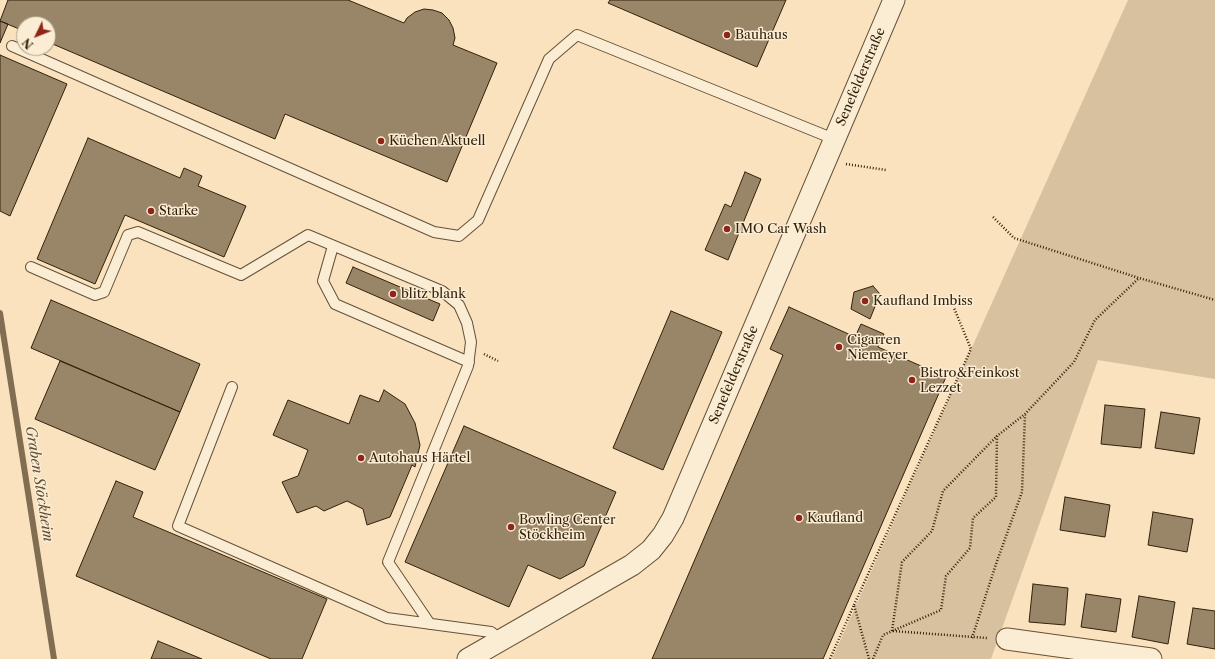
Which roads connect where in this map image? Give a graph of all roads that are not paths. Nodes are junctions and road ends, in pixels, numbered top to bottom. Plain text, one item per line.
1 (894, 0) edge
2 (12, 46) dead end
3 (834, 139) junction
4 (333, 246) junction
5 (31, 267) dead end
6 (469, 362) junction
7 (232, 387) dead end
8 (430, 624) junction
9 (1007, 639) dead end
10 (501, 640) junction
11 (468, 659) edge
12 (1150, 659) edge

1 - 3 street, Senefelderstraße
2 - 3 lane
3 - 10 street, Senefelderstraße
4 - 5 lane
4 - 6 lane
4 - 6 lane
6 - 8 lane
7 - 8 lane
8 - 10 lane
9 - 12 street
10 - 11 street, Senefelderstraße

